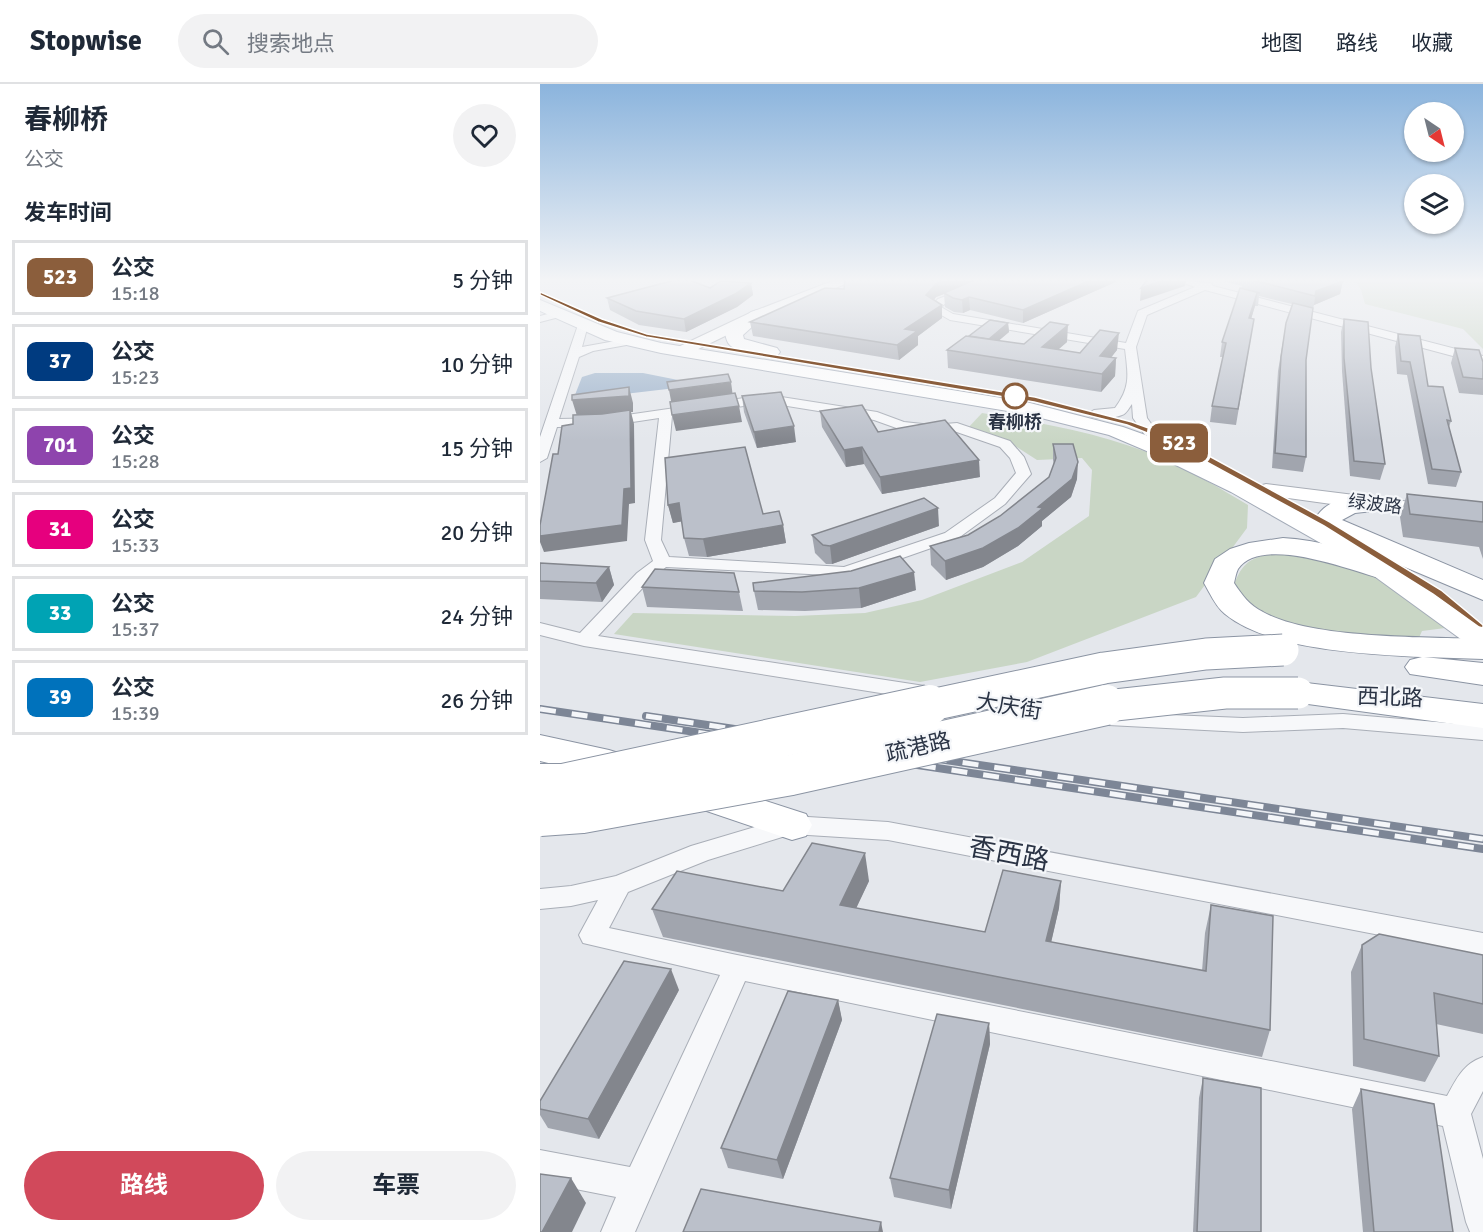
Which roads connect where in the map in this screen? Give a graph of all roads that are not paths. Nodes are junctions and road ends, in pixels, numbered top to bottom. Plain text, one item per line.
1 (580, 334) edge
2 (609, 334) edge
3 (636, 334) edge
4 (718, 334) edge
5 (735, 334) edge
6 (1058, 334) edge
7 (1135, 334) edge
8 (1382, 334) edge
9 (632, 341) junction
10 (1130, 347) junction
11 (688, 348) junction
12 (573, 355) junction
13 (1483, 360) edge
14 (818, 364) junction
15 (1134, 382) junction
16 (666, 413) junction
17 (1094, 414) junction
18 (551, 423) junction
19 (1150, 432) junction
20 (540, 458) edge
21 (1266, 490) junction
22 (1373, 504) junction
23 (1483, 518) edge
24 (1327, 524) junction
25 (662, 562) junction
26 (1383, 570) junction
27 (1483, 591) edge
28 (1449, 608) junction
29 (1483, 625) edge
30 (540, 629) edge
31 (584, 640) junction
32 (1483, 642) edge
33 (1483, 650) edge
34 (1483, 672) edge
35 (1298, 693) junction
36 (1483, 701) edge
37 (1483, 716) edge
38 (1483, 733) edge
39 (540, 748) edge
40 (540, 784) edge
41 (540, 816) edge
42 (792, 825) junction
43 (619, 885) junction
44 (540, 899) edge
45 (1483, 944) edge
46 (737, 967) junction
47 (1483, 1071) edge
48 (1455, 1113) junction
49 (540, 1166) edge
50 (639, 1185) junction
51 (1483, 1222) edge
52 (618, 1232) edge

1 - 12 street
2 - 9 main road
3 - 11 main road
4 - 11 street
5 - 14 main road
6 - 10 street
7 - 10 street
8 - 13 street
9 - 11 main road
9 - 12 street
10 - 15 street
11 - 14 main road
11 - 26 main road
12 - 18 street
14 - 17 main road
15 - 17 street
15 - 19 street
16 - 18 street
16 - 25 street
16 - 25 street
17 - 19 main road
18 - 20 street
19 - 21 main road
21 - 22 street, 绿波路
21 - 24 main road
22 - 23 street, 绿波路
22 - 24 highway
24 - 27 highway
24 - 28 main road
25 - 31 street
26 - 28 main road
26 - 33 highway
28 - 29 main road
28 - 32 main road
30 - 31 street, 大庆街
31 - 38 street, 大庆街
34 - 40 highway, bridge
35 - 36 highway, 西北路
35 - 37 highway
35 - 41 highway, 疏港路, bridge
39 - 42 highway
42 - 43 street, 香西路
42 - 45 street, 香西路
43 - 44 street, 香西路
43 - 46 street
46 - 48 street
46 - 50 street
47 - 48 street
48 - 51 street
49 - 50 street
50 - 52 street

